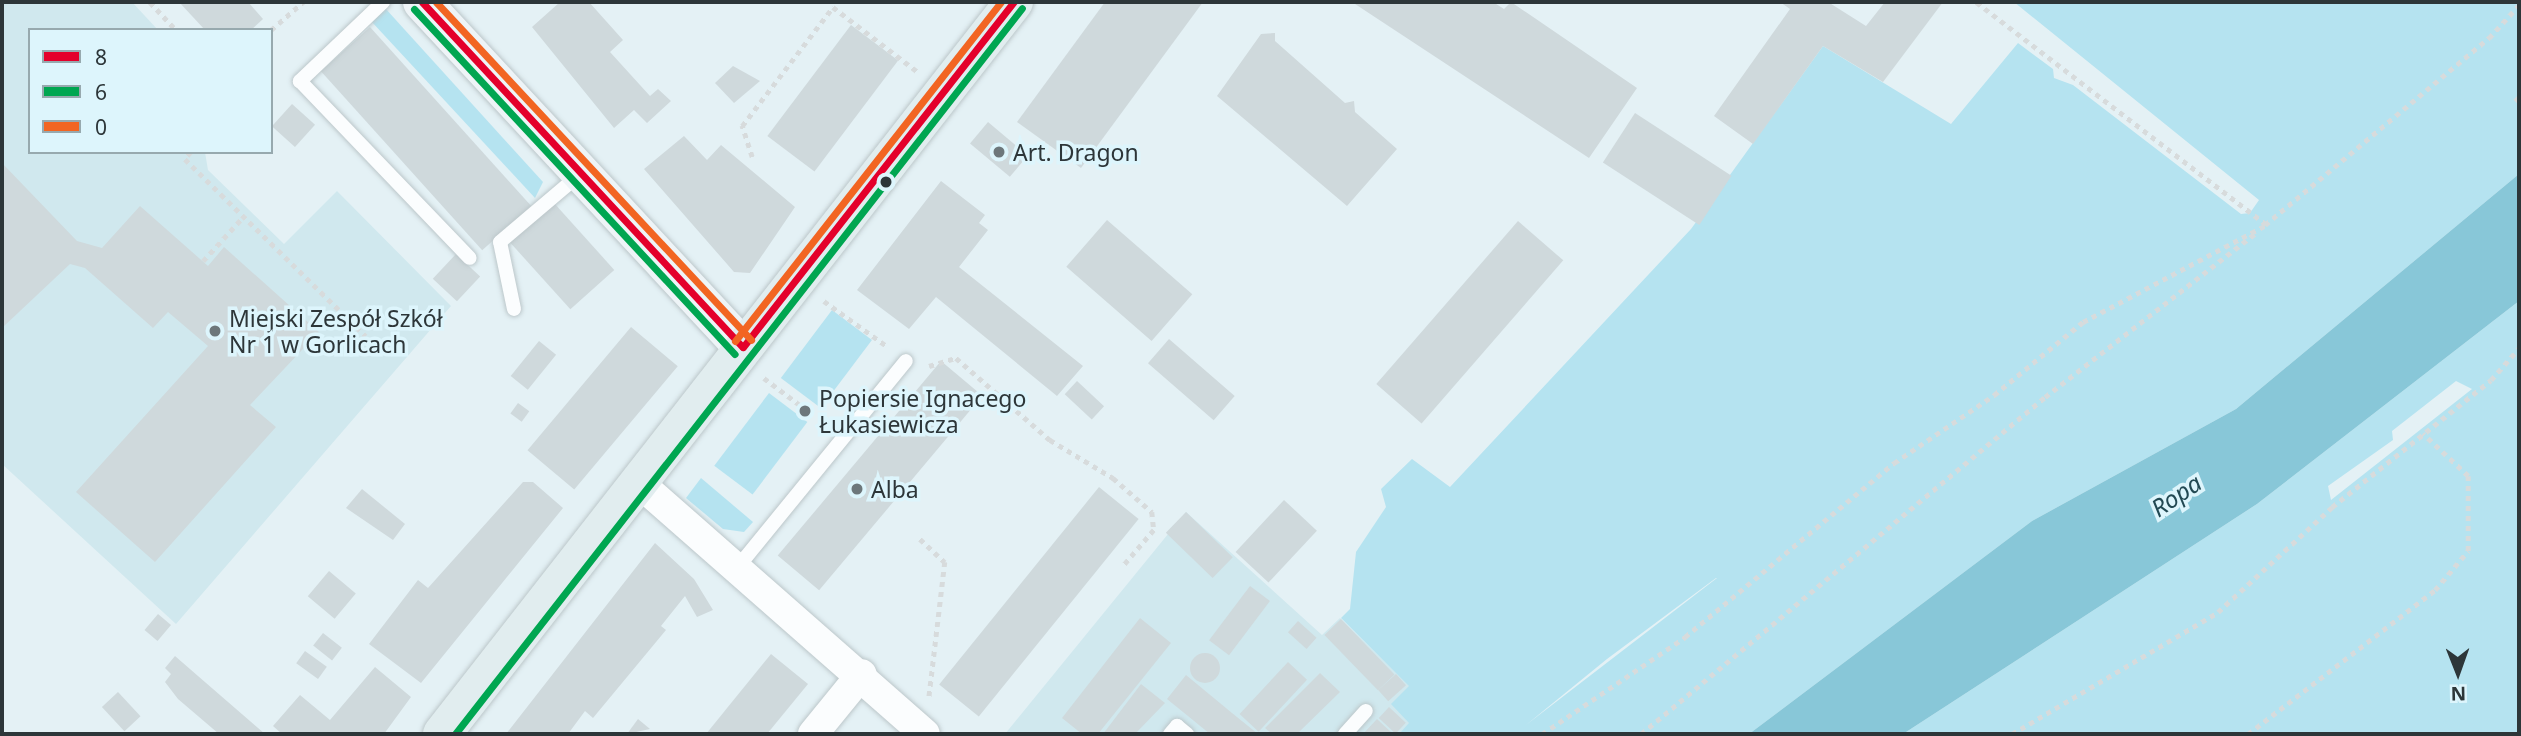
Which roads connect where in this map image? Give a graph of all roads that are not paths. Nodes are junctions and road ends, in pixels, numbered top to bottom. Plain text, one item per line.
1 (383, 2) edge
2 (422, 2) edge
3 (1014, 2) edge
4 (579, 175) junction
5 (470, 258) dead end
6 (514, 309) dead end
7 (906, 361) road end
8 (753, 362) junction
9 (637, 481) junction
10 (737, 568) junction
11 (862, 674) junction
12 (1366, 711) dead end
13 (442, 734) edge
14 (813, 734) edge
15 (925, 734) edge
16 (1170, 734) edge
17 (1187, 734) edge
18 (1345, 734) edge

1 - 5 lane
2 - 4 main road
3 - 8 main road
4 - 6 lane
4 - 8 main road
7 - 10 lane
8 - 9 main road
9 - 10 street
9 - 13 main road
10 - 11 street
11 - 14 street
11 - 15 street
12 - 18 lane
16 - 17 lane

